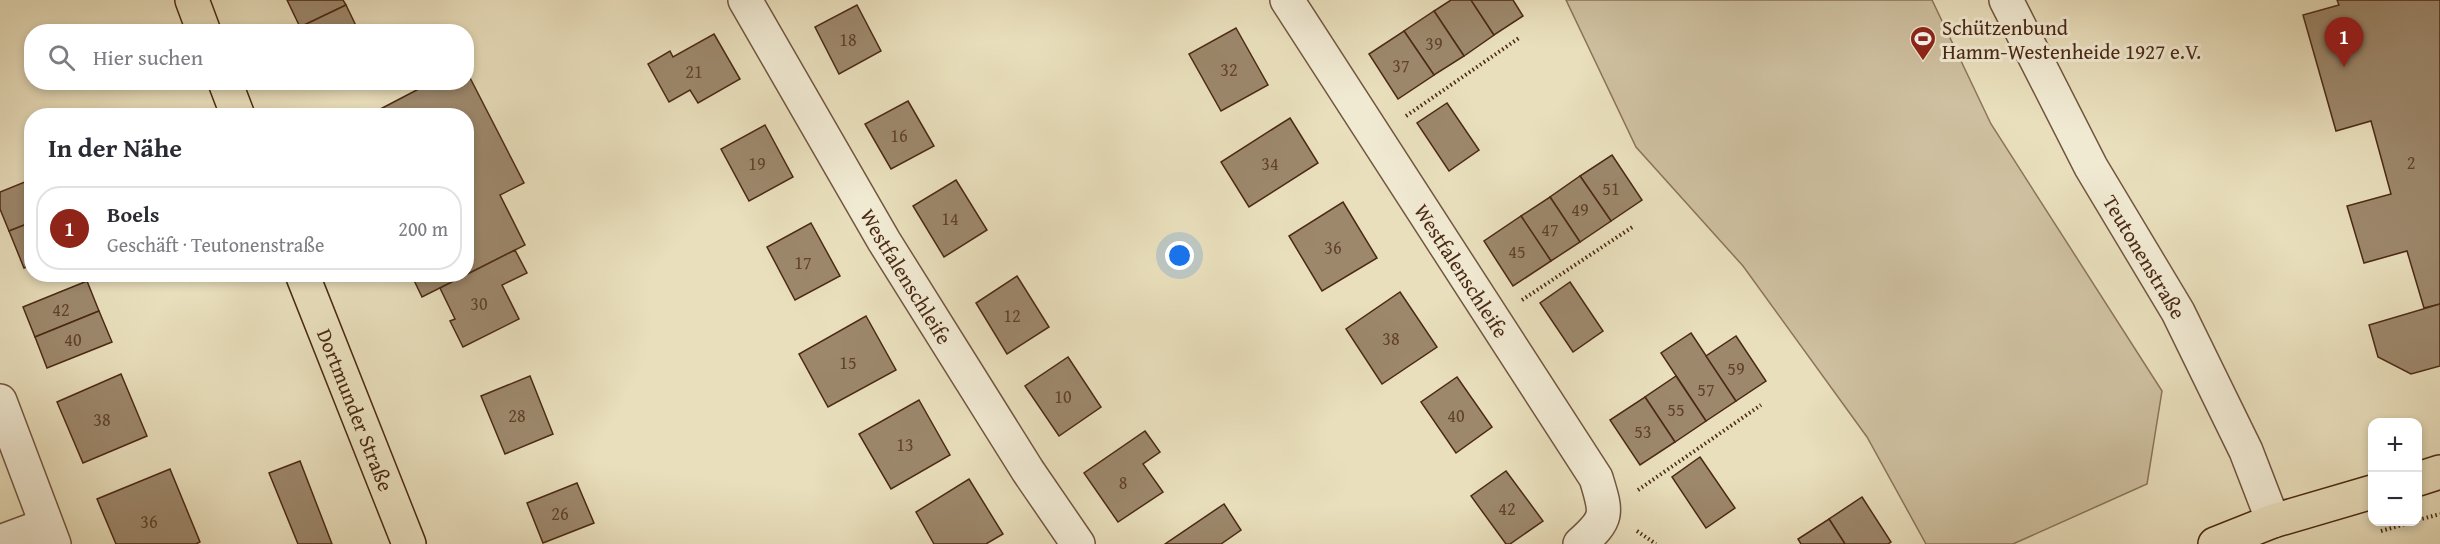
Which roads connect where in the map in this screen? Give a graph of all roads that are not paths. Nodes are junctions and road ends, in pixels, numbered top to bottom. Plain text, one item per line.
1 (192, 0) edge
2 (745, 0) edge
3 (1287, 0) edge
4 (2006, 0) edge
5 (201, 24) edge
6 (228, 90) edge
7 (235, 108) edge
8 (305, 282) edge
9 (0, 401) edge
10 (2440, 472) edge
11 (2422, 478) edge
12 (2368, 493) edge
13 (2273, 521) junction
14 (50, 534) edge
15 (0, 542) edge
16 (409, 544) edge
17 (1078, 544) edge
18 (1580, 544) edge
19 (2215, 544) edge

1 - 5 main road
2 - 17 street, Westfalenschleife
3 - 18 street, Westfalenschleife
4 - 13 street, Teutonenstraße
6 - 7 main road
8 - 16 main road, Dortmunder Straße
9 - 14 street
10 - 11 main road
12 - 13 main road
13 - 19 main road
14 - 15 street

